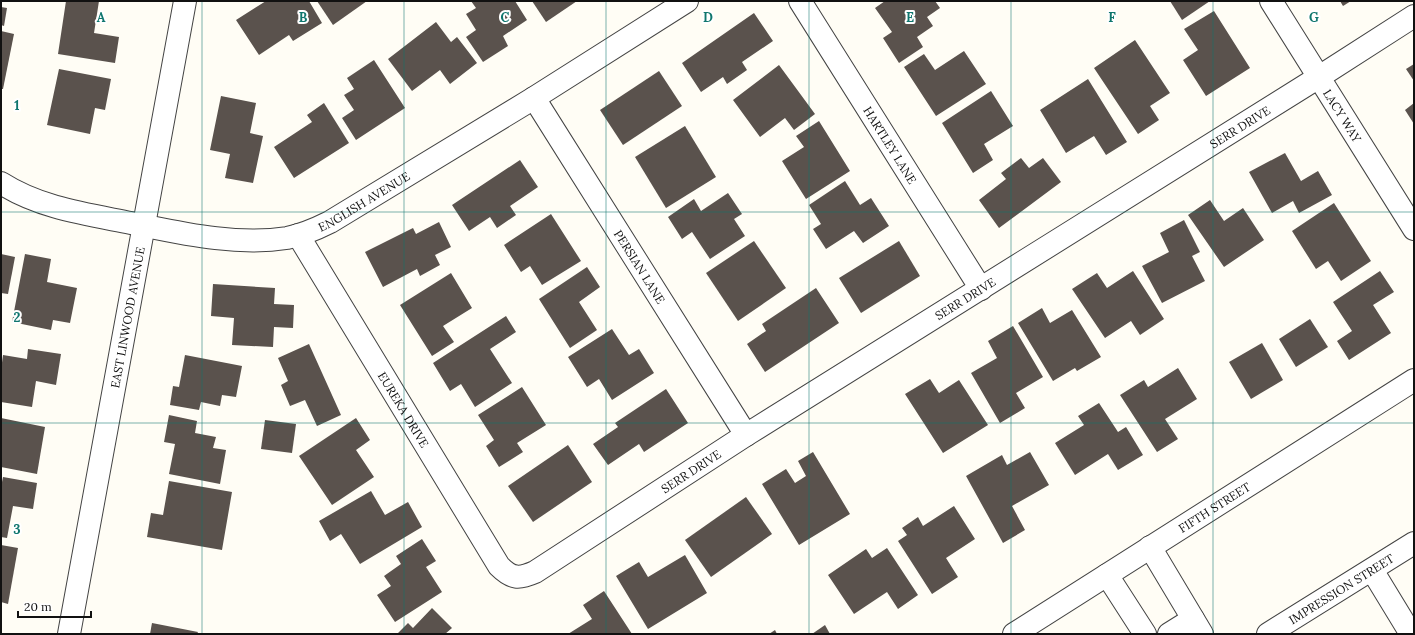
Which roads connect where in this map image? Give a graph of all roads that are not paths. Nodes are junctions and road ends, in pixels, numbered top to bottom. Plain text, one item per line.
1 (185, 1) edge
2 (687, 1) edge
3 (800, 1) edge
4 (1271, 1) edge
5 (1414, 16) edge
6 (1319, 77) junction
7 (534, 98) junction
8 (1, 183) edge
9 (144, 226) junction
10 (1414, 230) edge
11 (298, 236) junction
12 (981, 289) junction
13 (1414, 380) edge
14 (746, 435) junction
15 (1414, 543) edge
16 (1150, 547) junction
17 (1372, 570) junction
18 (1107, 575) junction
19 (516, 577) joint
20 (1198, 626) edge
21 (69, 634) edge
22 (1014, 634) edge
23 (1145, 634) edge
24 (1169, 634) edge
25 (1268, 634) edge
26 (1411, 634) edge

1 - 9 street, EAST LINWOOD AVENUE
2 - 7 street, ENGLISH AVENUE
3 - 12 street, HARTLEY LANE
4 - 6 street, LACY WAY
5 - 6 street, SERR DRIVE
6 - 10 street, LACY WAY
6 - 12 street, SERR DRIVE
7 - 11 street, ENGLISH AVENUE
7 - 14 street, PERSIAN LANE
8 - 9 street, ENGLISH AVENUE
9 - 11 street, ENGLISH AVENUE
9 - 21 street, EAST LINWOOD AVENUE
11 - 19 street, EUREKA DRIVE
12 - 14 street, SERR DRIVE
13 - 16 street, FIFTH STREET
14 - 19 street, SERR DRIVE
15 - 17 street, IMPRESSION STREET
16 - 18 street, FIFTH STREET
16 - 20 street
17 - 25 street, IMPRESSION STREET
17 - 26 street
18 - 22 street, FIFTH STREET
18 - 23 street
20 - 24 street

